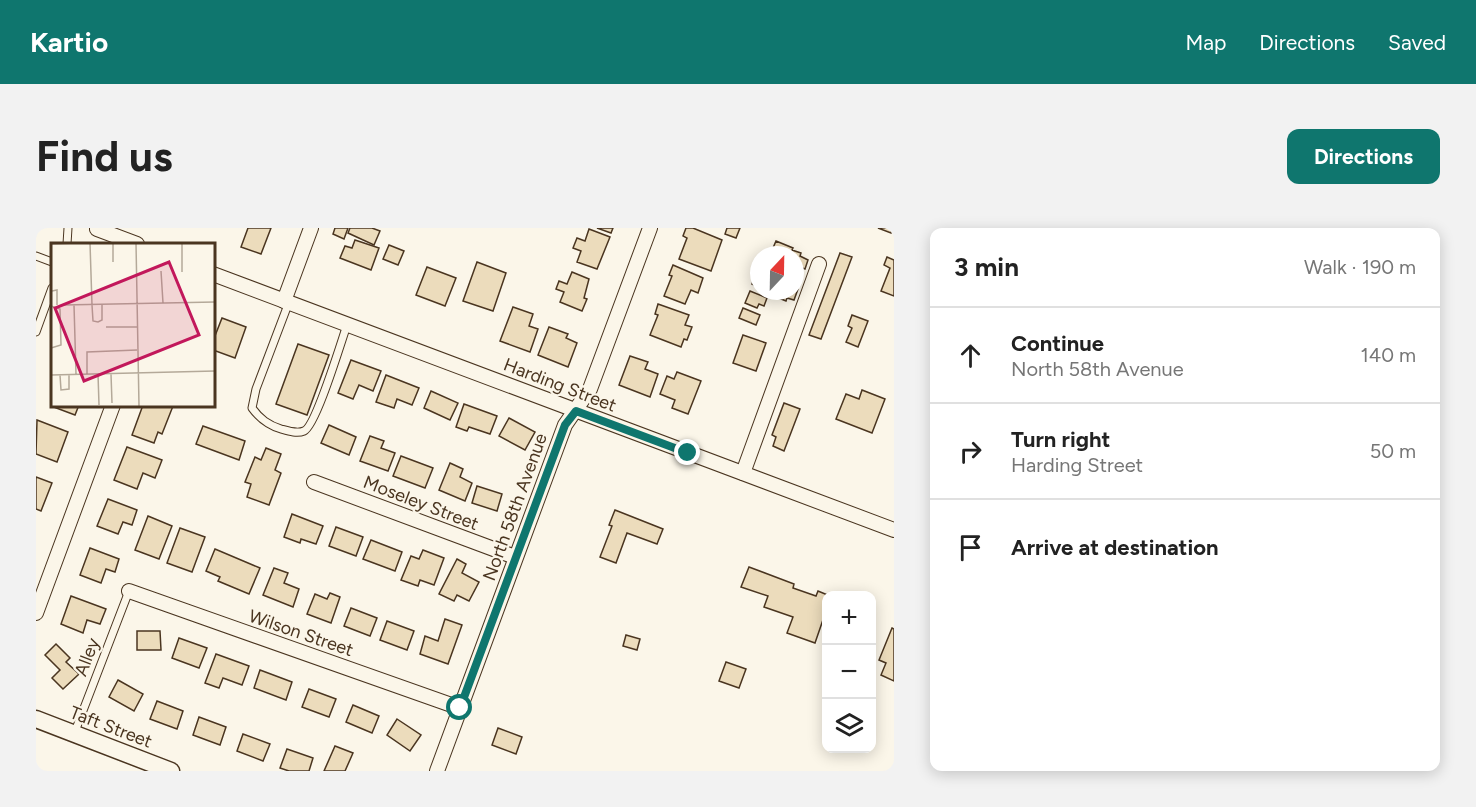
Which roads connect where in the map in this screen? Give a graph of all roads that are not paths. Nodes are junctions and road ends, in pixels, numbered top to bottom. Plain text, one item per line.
1 (69, 228) edge
2 (311, 228) edge
3 (650, 228) edge
4 (97, 229) edge
5 (67, 243) edge
6 (134, 243) edge
7 (36, 256) edge
8 (51, 262) edge
9 (819, 264) dead end
10 (214, 274) edge
11 (51, 291) edge
12 (286, 302) junction
13 (347, 325) junction
14 (36, 332) edge
15 (113, 406) edge
16 (576, 411) junction
17 (743, 473) junction
18 (314, 482) dead end
19 (894, 530) edge
20 (515, 557) junction
21 (129, 591) joint
22 (36, 613) edge
23 (460, 708) junction
24 (36, 719) edge
25 (74, 734) junction
26 (145, 766) edge
27 (171, 771) edge
28 (438, 771) edge

1 - 5 lane
2 - 12 street
3 - 16 street, North 58th Avenue
4 - 6 street
7 - 8 lane
9 - 17 street
10 - 12 street, Harding Street
11 - 14 lane
12 - 13 street, Harding Street
12 - 13 lane
13 - 16 street, Harding Street
15 - 22 street
16 - 17 street, Harding Street
16 - 20 street, North 58th Avenue
17 - 19 street, Harding Street
18 - 20 street, Moseley Street
20 - 23 street, North 58th Avenue
21 - 23 street, Wilson Street
21 - 25 lane, Alley
23 - 28 street, North 58th Avenue
24 - 25 street, Taft Street
25 - 26 street, Taft Street
26 - 27 street, Taft Street

